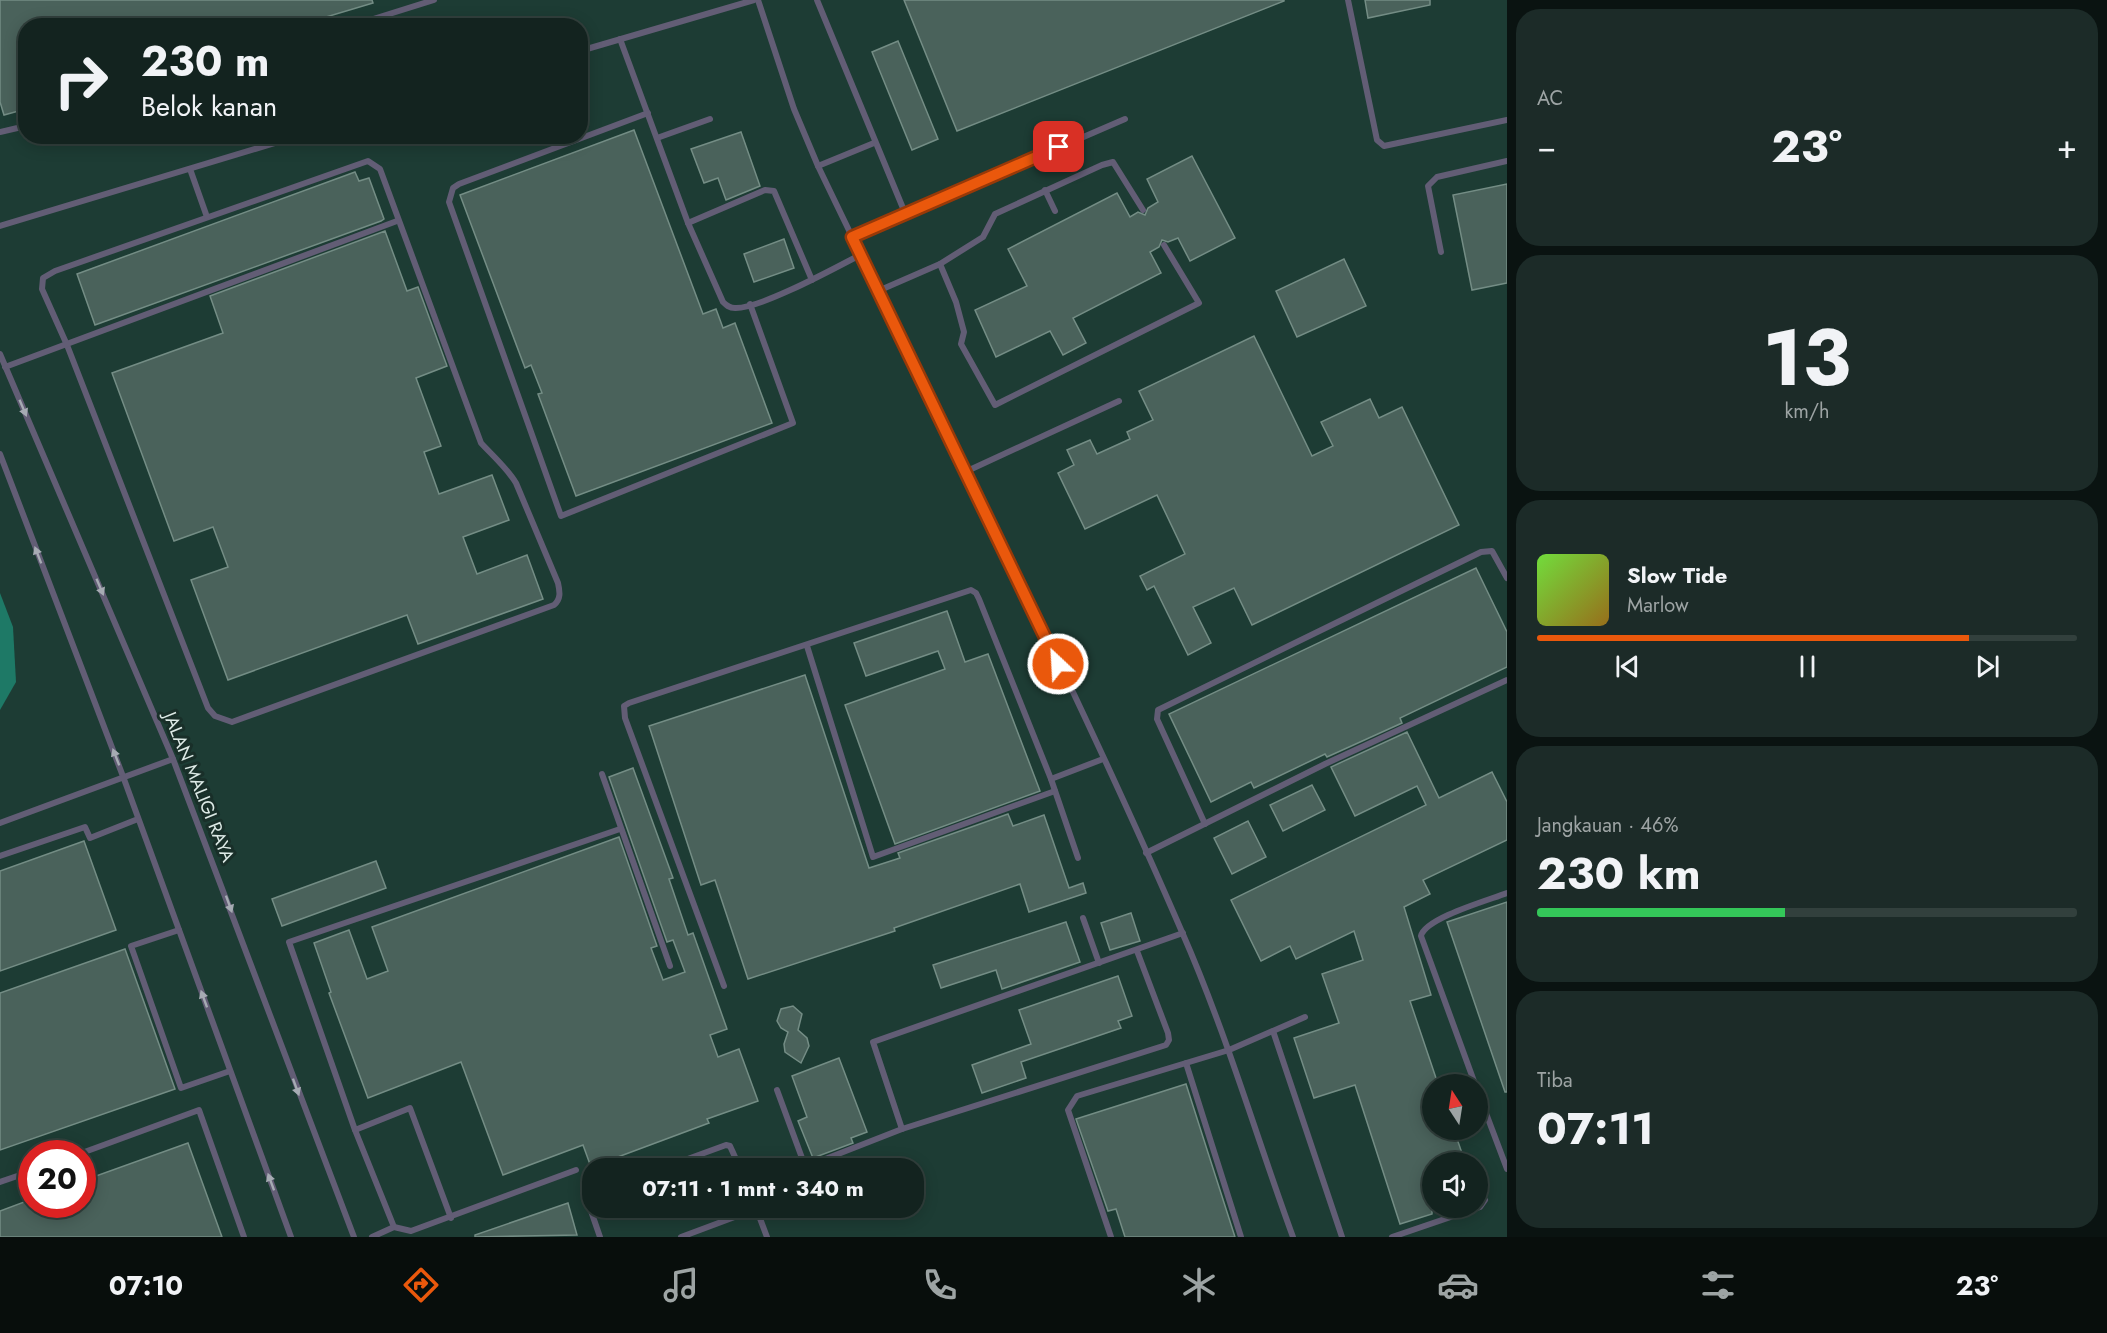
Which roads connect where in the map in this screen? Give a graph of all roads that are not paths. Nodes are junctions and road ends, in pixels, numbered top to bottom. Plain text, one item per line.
1 (434, 0) edge
2 (756, 0) edge
3 (817, 0) edge
4 (1348, 0) edge
5 (377, 18) edge
6 (620, 39) junction
7 (588, 49) edge
8 (648, 113) junction
9 (710, 119) dead end
10 (1125, 119) dead end
11 (1507, 120) edge
12 (18, 128) edge
13 (0, 132) edge
14 (588, 136) edge
15 (657, 138) junction
16 (874, 143) junction
17 (272, 144) edge
18 (565, 144) edge
19 (1507, 161) edge
20 (818, 166) junction
21 (190, 169) junction
22 (1045, 190) junction
23 (1143, 210) dead end
24 (1055, 211) dead end
25 (905, 213) junction
26 (207, 217) junction
27 (397, 221) junction
28 (688, 223) junction
29 (0, 226) edge
30 (852, 237) junction
31 (1164, 245) dead end
32 (1441, 252) dead end
33 (860, 255) junction
34 (940, 264) junction
35 (812, 280) junction
36 (878, 291) junction
37 (750, 304) junction
38 (67, 345) junction
39 (0, 354) edge
40 (5, 367) junction
41 (1119, 401) dead end
42 (0, 454) edge
43 (965, 472) junction
44 (1507, 578) edge
45 (807, 646) junction
46 (1507, 680) edge
47 (173, 759) junction
48 (1102, 759) junction
49 (602, 774) dead end
50 (124, 779) junction
51 (1051, 779) junction
52 (1055, 791) junction
53 (138, 819) junction
54 (0, 823) edge
55 (1205, 824) junction
56 (620, 829) junction
57 (1146, 853) junction
58 (0, 856) edge
59 (1078, 858) dead end
60 (1507, 893) edge
61 (1083, 918) dead end
62 (179, 930) junction
63 (1183, 933) junction
64 (1137, 951) junction
65 (1099, 963) junction
66 (670, 966) dead end
67 (724, 986) dead end
68 (1305, 1017) dead end
69 (1273, 1031) junction
70 (1229, 1050) junction
71 (1186, 1063) junction
72 (230, 1071) junction
73 (1471, 1074) edge
74 (777, 1089) dead end
75 (1488, 1119) edge
76 (902, 1129) junction
77 (355, 1130) junction
78 (96, 1148) edge
79 (690, 1158) edge
80 (735, 1158) edge
81 (1507, 1169) edge
82 (576, 1170) dead end
83 (18, 1176) edge
84 (0, 1182) edge
85 (451, 1218) junction
86 (593, 1218) edge
87 (730, 1218) edge
88 (760, 1218) edge
89 (1448, 1218) edge
90 (394, 1227) junction
91 (244, 1237) edge
92 (291, 1237) edge
93 (354, 1237) edge
94 (372, 1237) edge
95 (600, 1237) edge
96 (681, 1237) edge
97 (767, 1237) edge
98 (1111, 1237) edge
99 (1241, 1237) edge
100 (1293, 1237) edge
101 (1342, 1237) edge
102 (1392, 1237) edge

1 - 5 lane
2 - 6 lane
2 - 20 lane
3 - 16 lane
4 - 11 lane
6 - 7 lane
6 - 8 lane
8 - 14 lane
8 - 15 lane
9 - 15 lane
10 - 25 lane
12 - 13 lane
15 - 28 lane
16 - 20 lane
16 - 25 lane
17 - 21 lane
18 - 37 lane
19 - 32 lane
20 - 30 lane
21 - 26 lane
21 - 29 lane
22 - 23 lane
22 - 24 lane
22 - 34 lane
25 - 30 lane
26 - 27 lane
26 - 38 lane
27 - 38 lane
27 - 38 lane
28 - 35 lane
28 - 37 lane
30 - 33 lane
31 - 34 lane
33 - 35 lane
33 - 36 lane
34 - 36 lane
35 - 37 lane
36 - 43 lane
38 - 40 lane
39 - 40 lane, JALAN MALIGI RAYA
40 -> 47 lane, JALAN MALIGI RAYA
41 - 43 lane
50 -> 42 lane
43 - 48 lane
44 - 55 lane
45 - 51 lane
45 - 52 lane
45 - 67 lane
46 - 55 lane
47 - 50 lane
47 -> 93 lane, JALAN MALIGI RAYA
48 - 51 lane
48 - 57 lane
49 - 56 lane
50 - 53 lane
50 - 54 lane
51 - 52 lane
52 - 59 lane
53 - 58 lane
53 - 62 lane
55 - 57 lane
56 - 66 lane
56 - 77 lane
57 - 63 lane
60 - 73 lane
61 - 65 lane
72 -> 62 lane
62 - 72 lane
63 - 64 lane
63 - 70 lane
64 - 65 lane
64 - 76 lane
65 - 76 lane
68 - 69 lane
69 - 70 lane
69 - 101 lane
70 - 71 lane
70 - 100 lane
71 - 98 lane
71 - 99 lane
92 -> 72 lane
74 - 76 lane
75 - 81 lane
77 - 85 lane
77 - 90 lane
78 - 91 lane
79 - 80 lane
82 - 85 lane
83 - 84 lane
85 - 90 lane
86 - 95 lane
87 - 96 lane
88 - 97 lane
89 - 102 lane
90 - 94 lane

